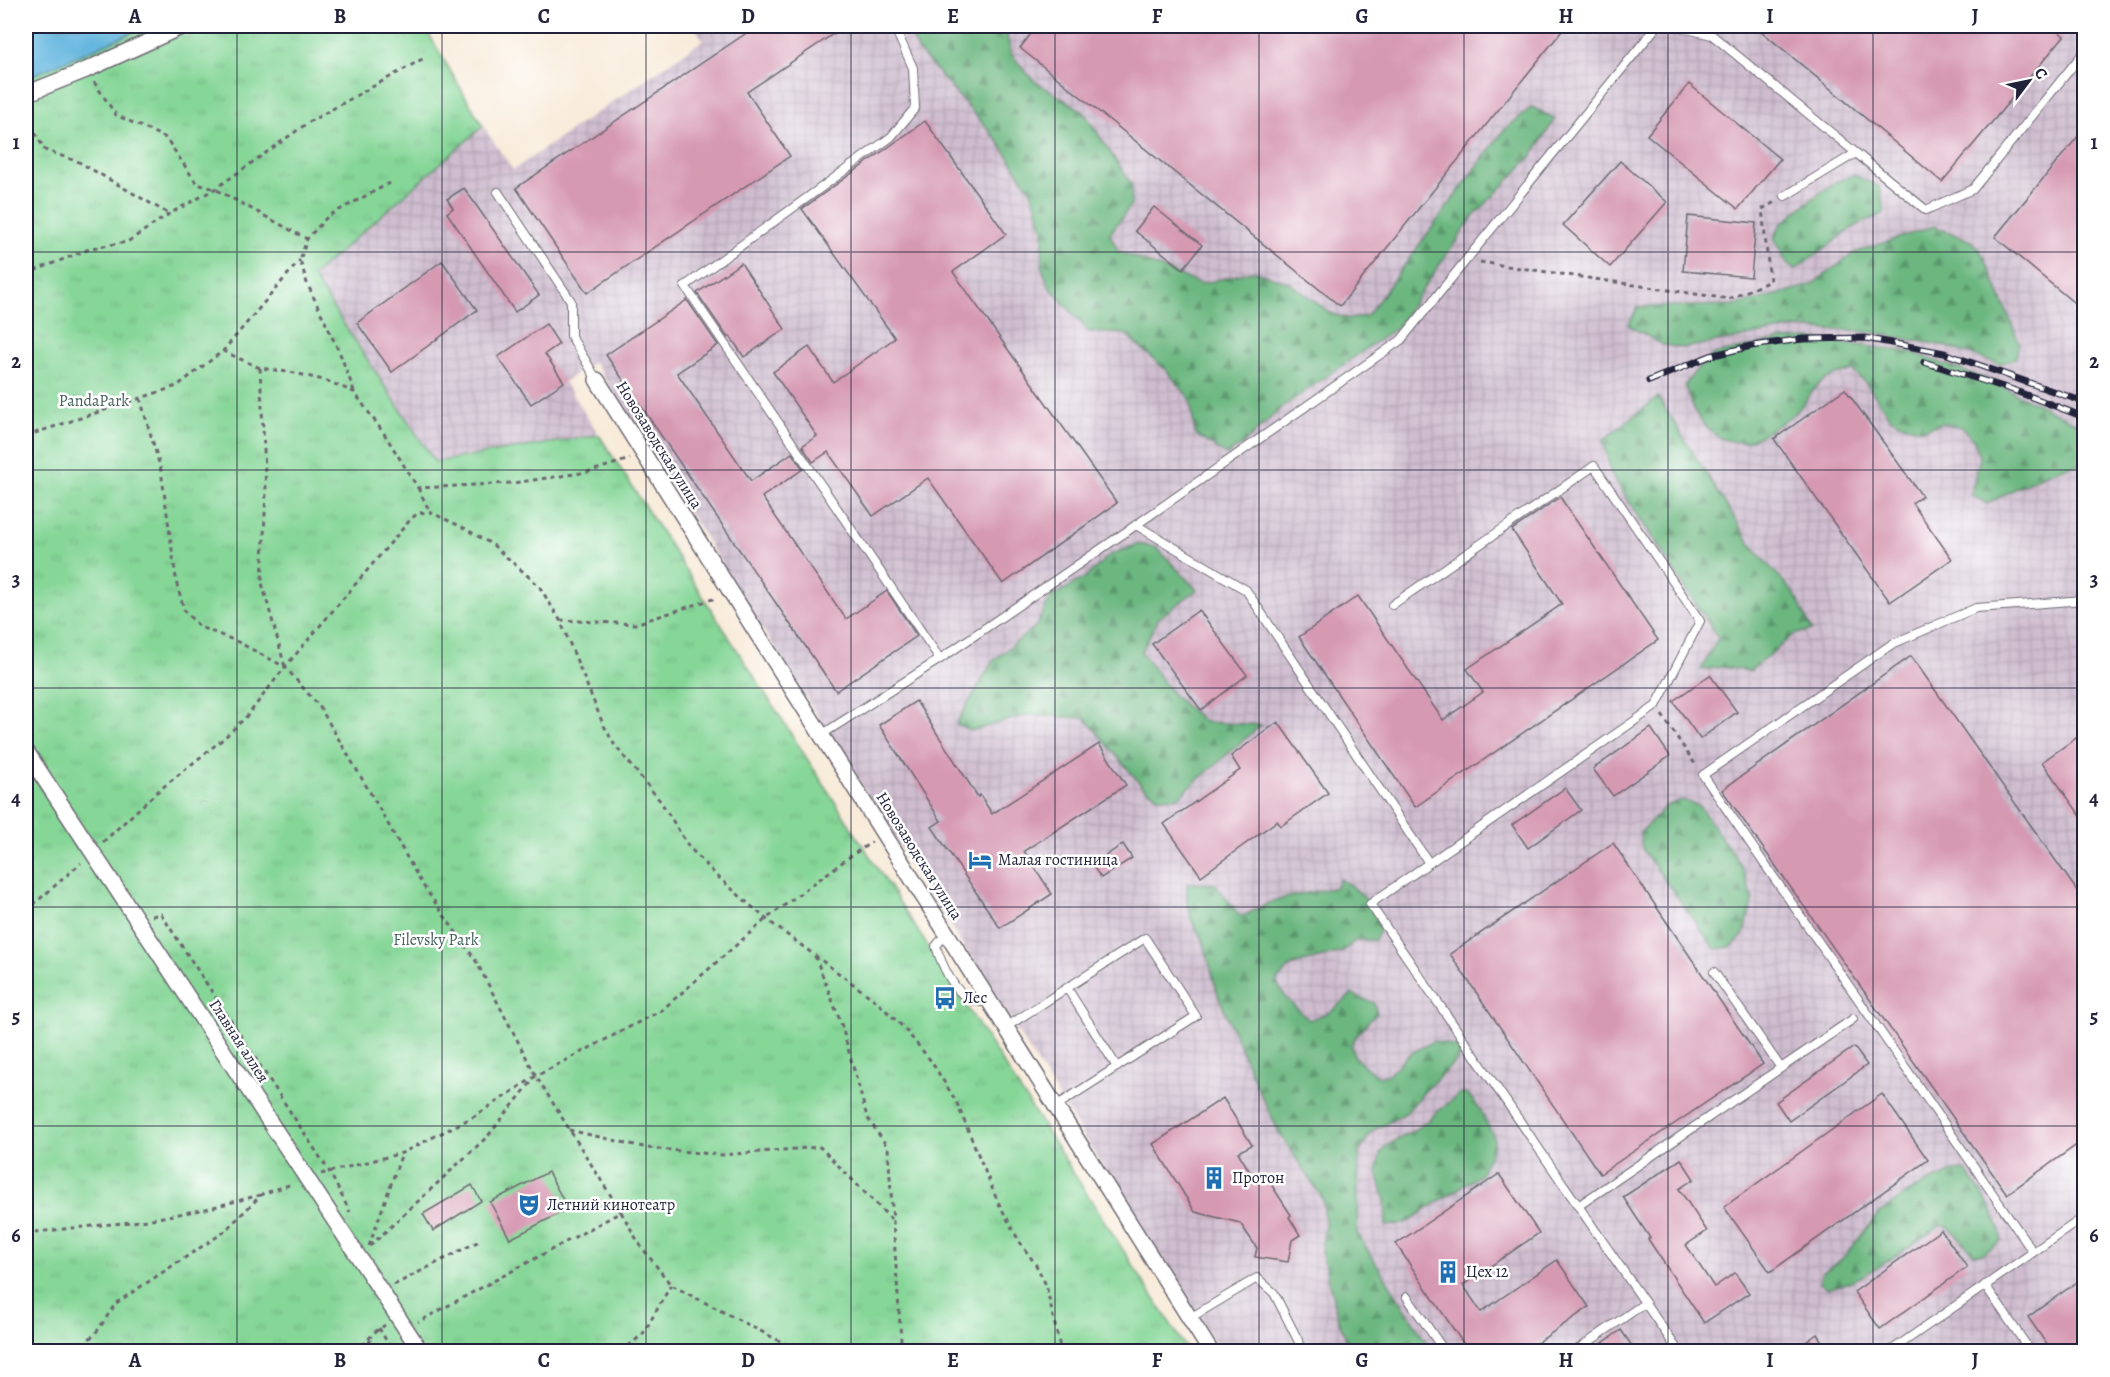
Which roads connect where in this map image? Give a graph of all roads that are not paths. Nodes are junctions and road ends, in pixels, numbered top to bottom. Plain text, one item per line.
1 (183, 26) edge
2 (894, 26) edge
3 (1657, 26) edge
4 (1675, 26) edge
5 (2085, 52) edge
6 (26, 94) edge
7 (1856, 153) junction
8 (498, 192) dead end
9 (1785, 196) road end
10 (597, 380) joint
11 (1136, 525) junction
12 (2085, 600) edge
13 (1392, 605) dead end
14 (940, 659) junction
15 (821, 735) junction
16 (26, 751) edge
17 (1429, 863) junction
18 (1714, 972) dead end
19 (1067, 988) junction
20 (1853, 1019) dead end
21 (1006, 1027) junction
22 (1117, 1067) junction
23 (1781, 1068) junction
24 (1056, 1106) junction
25 (1578, 1206) junction
26 (2084, 1218) edge
27 (2033, 1252) junction
28 (1985, 1285) junction
29 (1407, 1297) dead end
30 (1645, 1303) junction
31 (1190, 1318) junction
32 (421, 1352) edge
33 (1211, 1352) edge
34 (1304, 1352) edge
35 (1445, 1352) edge
36 (1574, 1352) edge
37 (1679, 1352) edge
38 (1889, 1352) edge
39 (2031, 1352) edge

1 - 6 street
2 - 14 lane
3 - 11 lane
4 - 7 lane
5 - 7 lane
7 - 9 lane
8 - 10 lane
10 - 15 street, Новозаводская улица
11 - 14 lane
11 - 17 lane
12 - 27 lane
13 - 17 lane
14 - 15 lane
15 - 21 street, Новозаводская улица
16 - 32 street, Главная аллея
17 - 25 lane
18 - 23 lane
19 - 21 lane
19 - 22 lane
19 - 22 lane
20 - 23 lane
21 - 24 street, Новозаводская улица
22 - 24 lane
23 - 25 lane
24 - 31 street, Новозаводская улица
25 - 30 lane
26 - 27 lane
27 - 28 lane
28 - 38 lane
28 - 39 lane
29 - 35 lane
30 - 36 lane
30 - 37 lane
31 - 33 street, Новозаводская улица
31 - 34 lane

